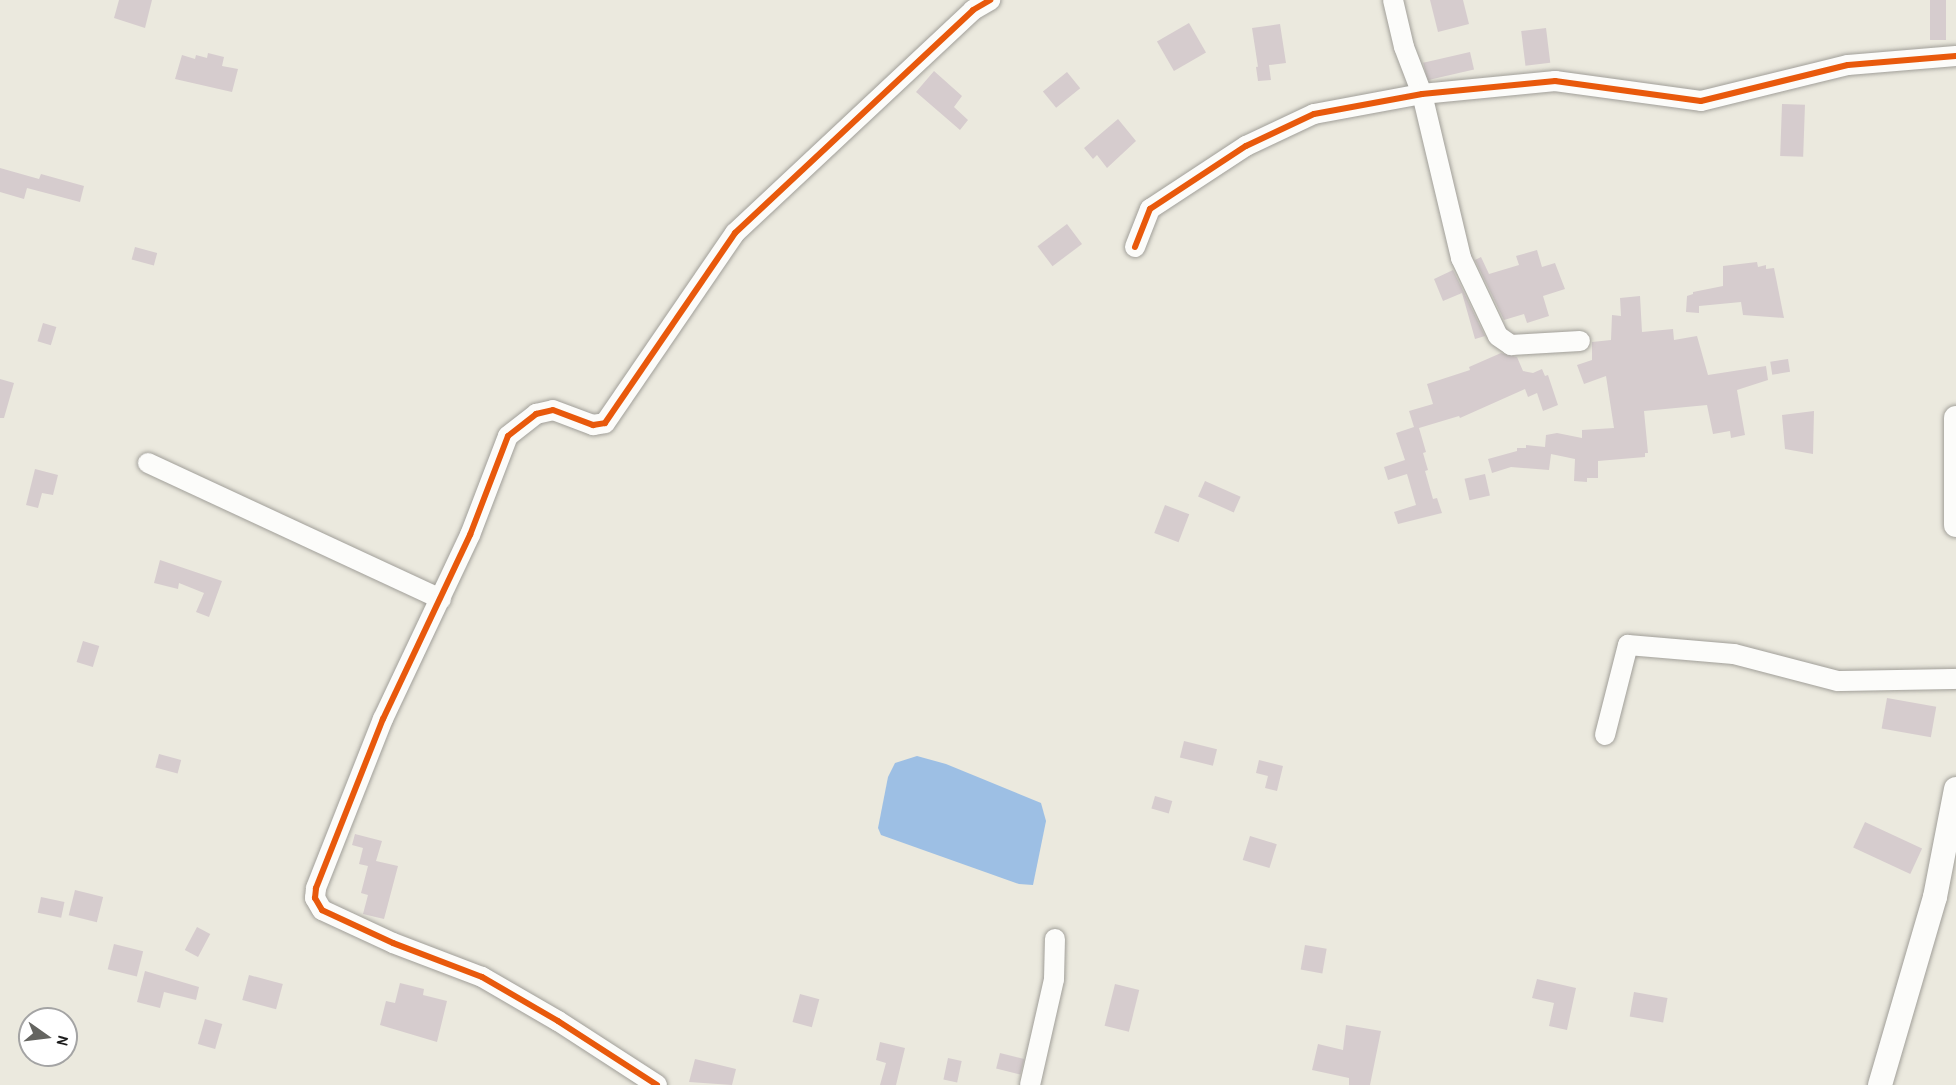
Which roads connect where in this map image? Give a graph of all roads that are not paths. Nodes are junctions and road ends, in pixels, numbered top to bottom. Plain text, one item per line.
1 (990, 0) edge
2 (1393, 0) edge
3 (1956, 56) edge
4 (1422, 94) junction
5 (1135, 247) dead end
6 (1580, 341) dead end
7 (1956, 418) edge
8 (1956, 431) edge
9 (148, 464) dead end
10 (1956, 525) edge
11 (441, 598) junction
12 (1956, 679) edge
13 (1605, 735) dead end
14 (1956, 789) edge
15 (1055, 939) dead end
16 (657, 1085) edge
17 (1030, 1085) edge
18 (1880, 1085) edge

1 - 11 street
2 - 4 street
3 - 4 street
4 - 5 street
4 - 6 street
7 - 8 main road
8 - 10 main road
9 - 11 street
11 - 16 street
12 - 13 street
14 - 18 main road
15 - 17 street

